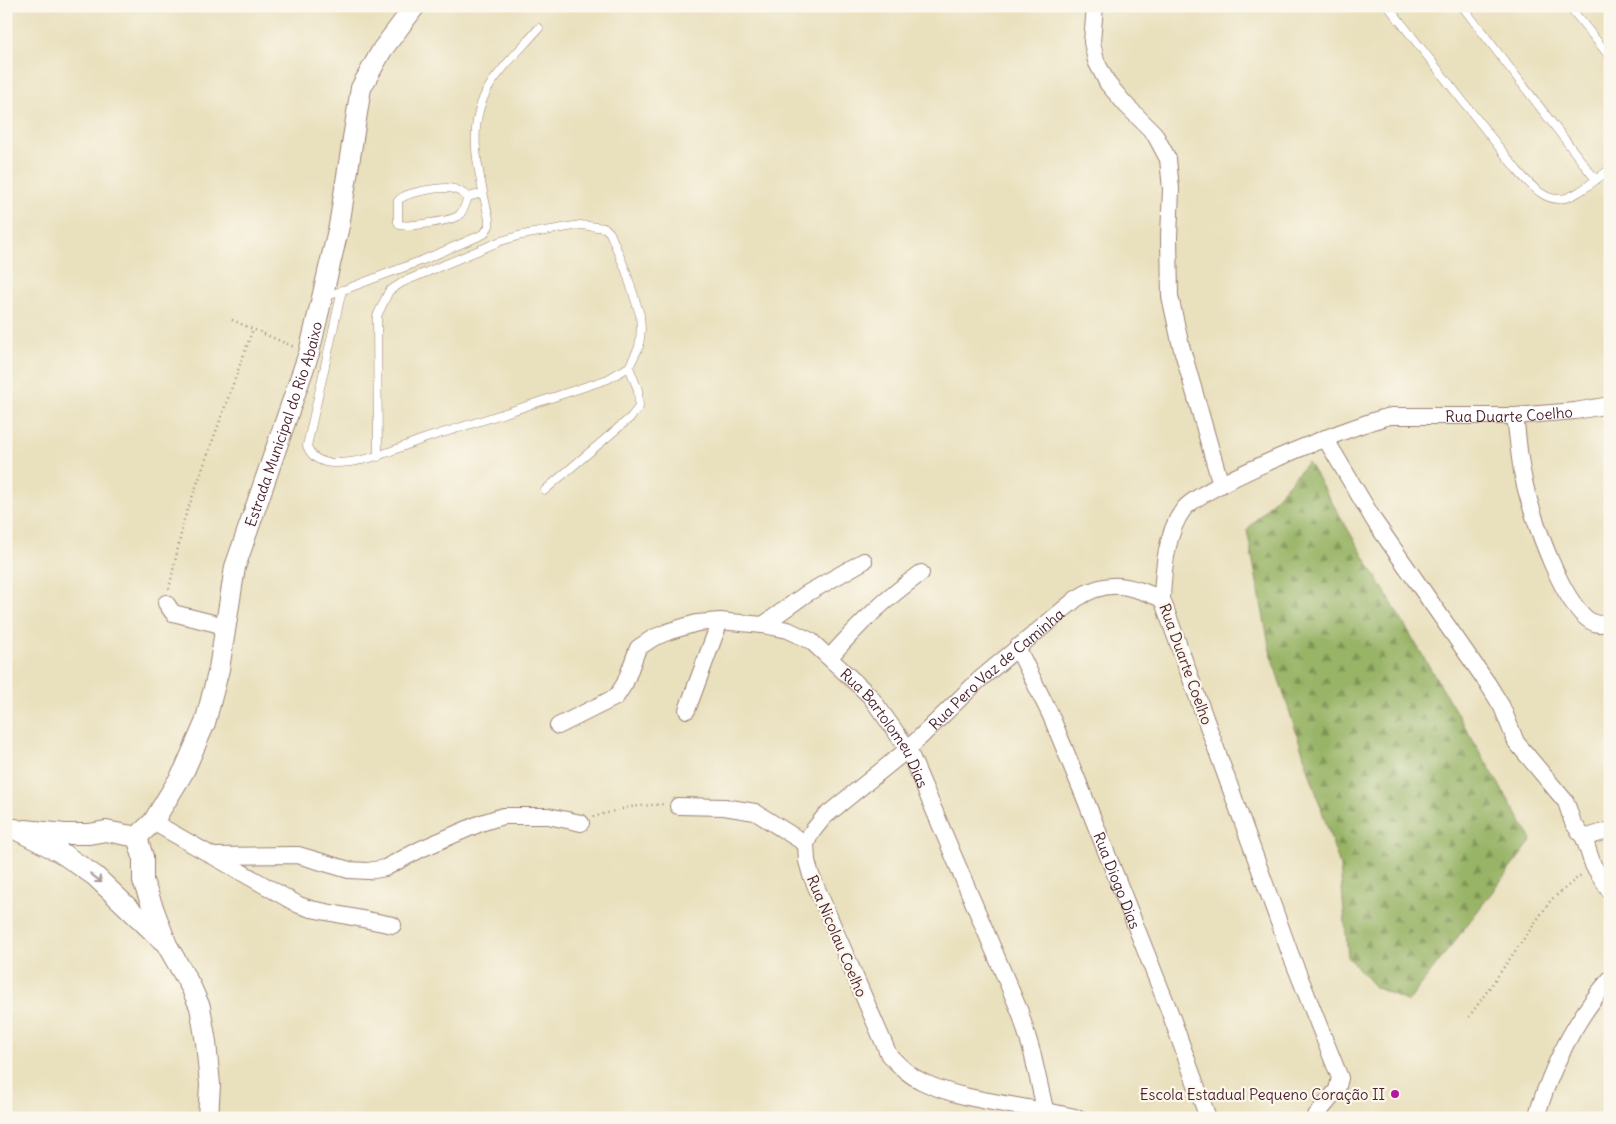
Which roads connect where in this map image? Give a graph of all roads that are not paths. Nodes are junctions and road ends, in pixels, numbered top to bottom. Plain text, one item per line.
1 (415, 6) edge
2 (1096, 6) edge
3 (1388, 6) edge
4 (1462, 6) edge
5 (1569, 6) edge
6 (539, 28) dead end
7 (1610, 57) edge
8 (1610, 169) edge
9 (1596, 180) junction
10 (483, 193) junction
11 (468, 197) junction
12 (342, 290) junction
13 (323, 297) junction
14 (629, 367) junction
15 (1610, 405) edge
16 (1515, 416) junction
17 (1325, 438) junction
18 (378, 457) junction
19 (1221, 485) junction
20 (545, 490) dead end
21 (864, 561) dead end
22 (921, 573) dead end
23 (1162, 599) junction
24 (166, 603) road end
25 (720, 621) junction
26 (1610, 621) edge
27 (763, 625) junction
28 (225, 626) junction
29 (1017, 647) junction
30 (830, 657) junction
31 (687, 710) dead end
32 (558, 726) dead end
33 (908, 749) junction
34 (678, 806) road end
35 (153, 822) junction
36 (581, 823) road end
37 (11, 827) edge
38 (1610, 830) edge
39 (89, 834) junction
40 (137, 837) junction
41 (1584, 838) junction
42 (806, 844) junction
43 (212, 856) junction
44 (69, 858) junction
45 (143, 881) junction
46 (1610, 891) edge
47 (121, 899) junction
48 (393, 924) dead end
49 (167, 945) junction
50 (1610, 979) edge
51 (1045, 1109) junction
52 (208, 1118) edge
53 (1078, 1118) edge
54 (1208, 1118) edge
55 (1314, 1118) edge
56 (1536, 1118) edge

1 - 13 street, Estrada Municipal do Rio Abaixo
2 - 19 street
3 - 9 lane
4 - 9 lane
5 - 7 lane
6 - 10 lane
8 - 9 lane
10 - 11 lane
10 - 12 lane
11 - 11 lane
12 - 13 lane
12 - 18 lane
13 - 28 street, Estrada Municipal do Rio Abaixo
14 - 18 lane
14 - 18 lane
14 - 20 lane
15 - 16 street, Rua Duarte Coelho
16 - 17 street, Rua Duarte Coelho
16 - 26 street
17 - 19 street, Rua Duarte Coelho
17 - 41 street
19 - 23 street, Rua Duarte Coelho
21 - 27 street
22 - 30 street
23 - 29 street, Rua Pero Vaz de Caminha
23 - 55 street, Rua Duarte Coelho
24 - 28 street
25 - 27 street, Rua Bartolomeu Dias
25 - 31 street
25 - 32 street, Rua Bartolomeu Dias
27 - 30 street, Rua Bartolomeu Dias
28 - 35 street, Estrada Municipal do Rio Abaixo
29 - 33 street, Rua Pero Vaz de Caminha
29 - 54 street, Rua Diogo Dias
30 - 33 street, Rua Bartolomeu Dias
33 - 42 street, Rua Pero Vaz de Caminha
33 - 51 street, Rua Bartolomeu Dias
34 - 42 street
35 - 40 street, Estrada Municipal do Rio Abaixo
35 - 43 street
36 - 43 street
37 - 39 street
37 - 44 street
38 - 41 street
39 - 40 street
39 - 44 street
40 - 45 street
41 - 46 street
42 - 51 street, Rua Nicolau Coelho
43 - 48 street
44 -> 47 street
45 - 47 street
45 - 49 street
47 - 49 street
49 - 52 street
50 - 56 street
51 - 53 street

